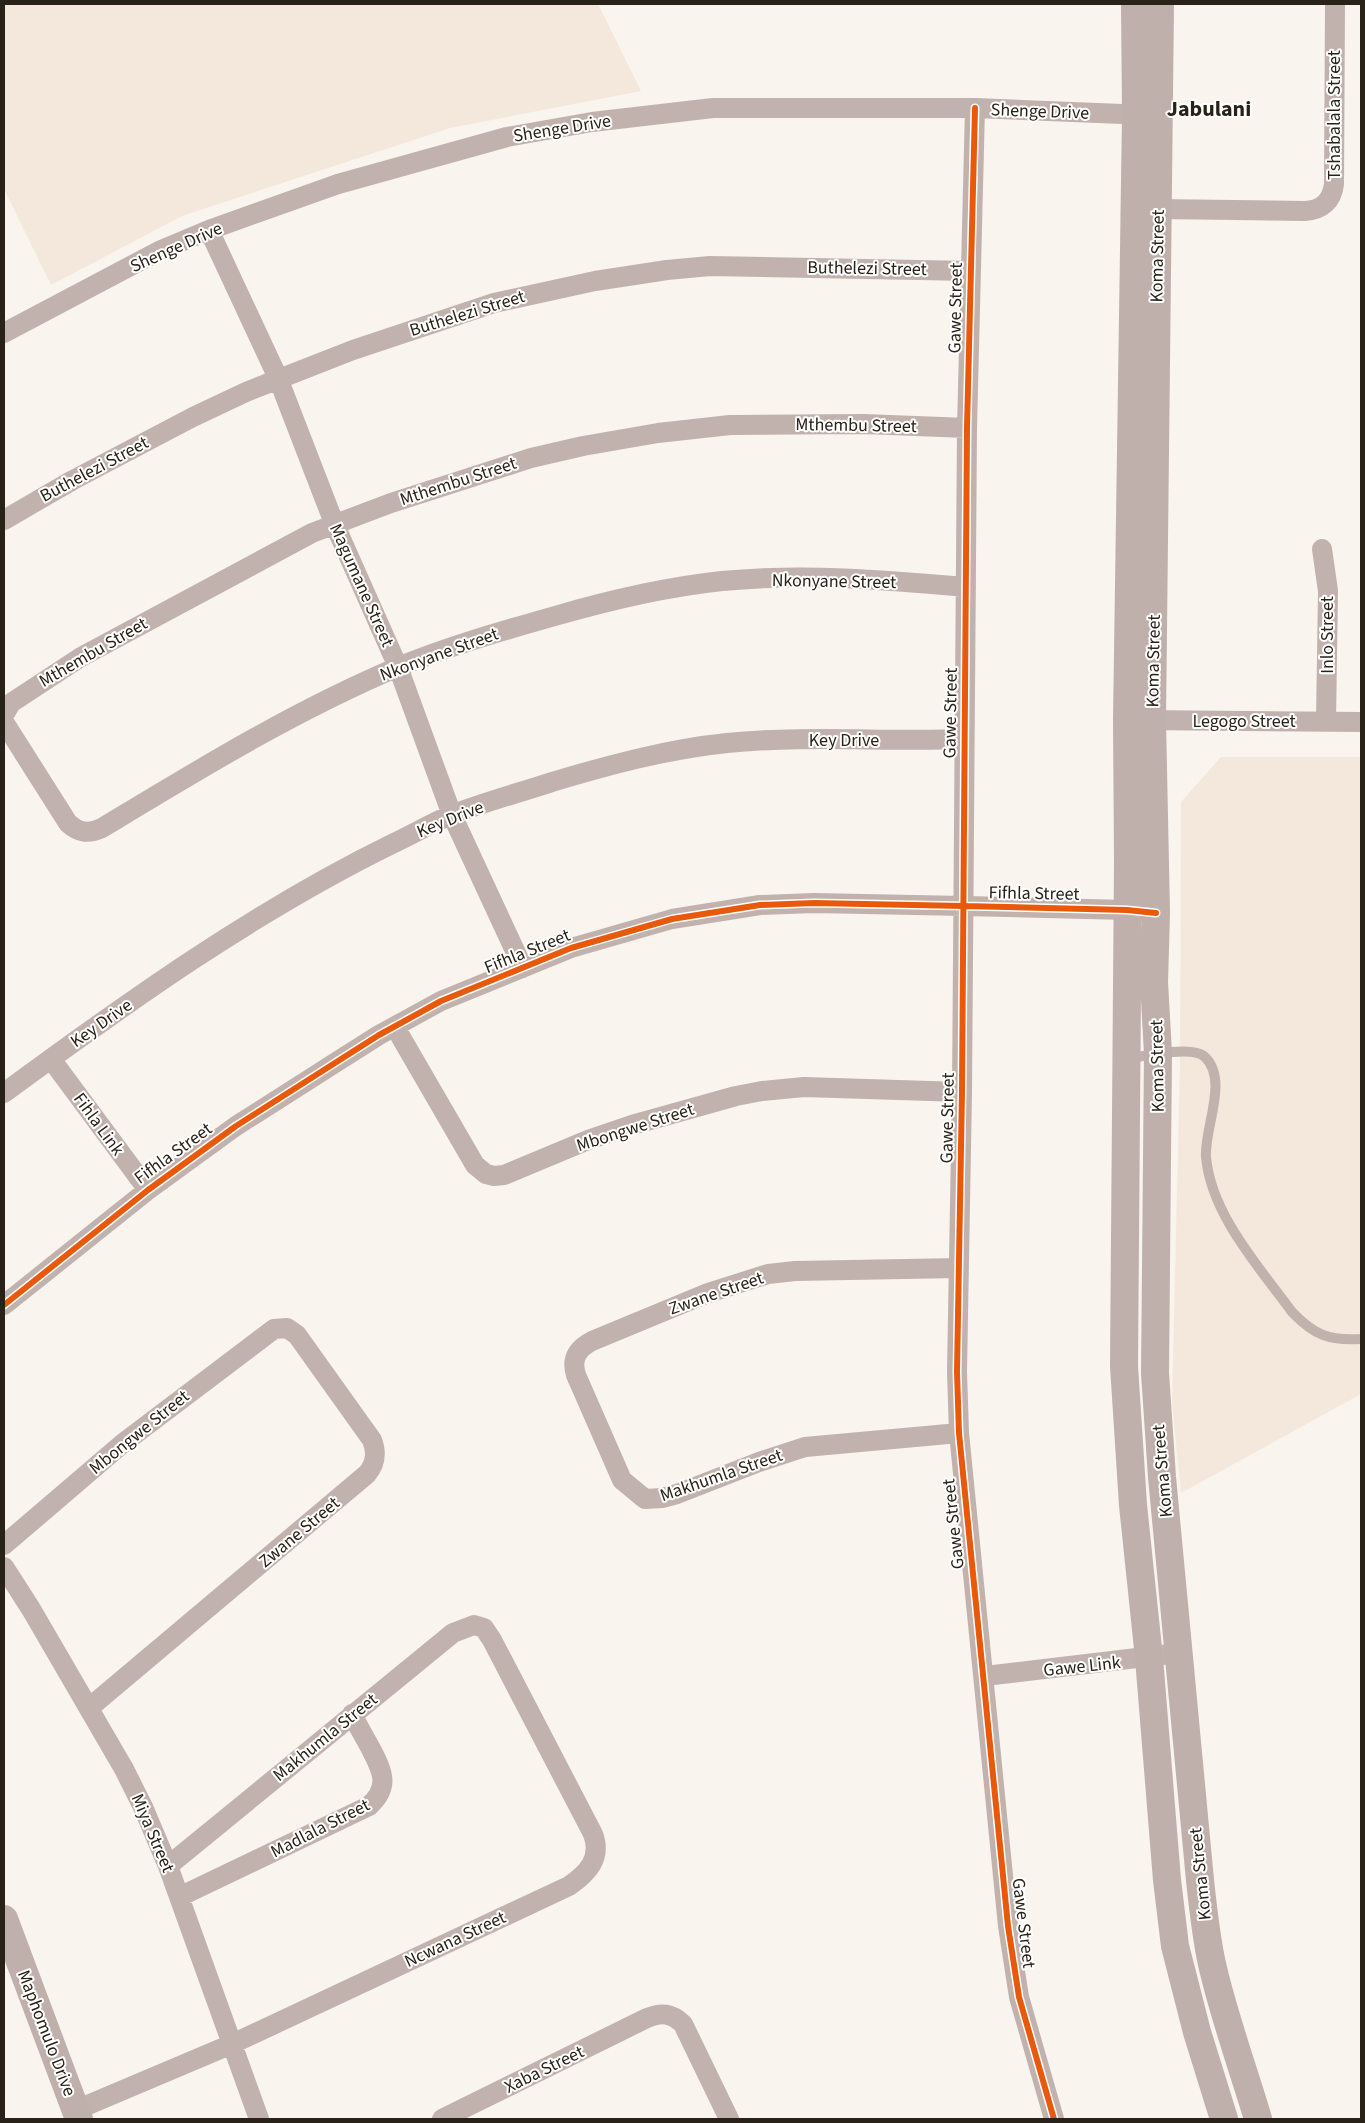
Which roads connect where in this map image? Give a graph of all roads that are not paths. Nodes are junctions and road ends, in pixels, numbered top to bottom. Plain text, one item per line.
1 (1135, 4) edge
2 (1160, 4) edge
3 (1335, 4) edge
4 (975, 108) junction
5 (1147, 115) junction
6 (1157, 209) junction
7 (209, 230) junction
8 (970, 271) junction
9 (4, 333) edge
10 (278, 378) junction
11 (967, 428) junction
12 (4, 520) edge
13 (334, 523) junction
14 (1322, 549) dead end
15 (966, 587) junction
16 (398, 667) junction
17 (4, 715) edge
18 (1140, 720) junction
19 (1326, 721) junction
20 (4, 722) edge
21 (1361, 722) edge
22 (964, 739) junction
23 (452, 815) junction
24 (964, 906) junction
25 (1127, 910) junction
26 (1156, 913) junction
27 (523, 968) junction
28 (395, 1027) junction
29 (1158, 1053) junction
30 (51, 1059) junction
31 (1126, 1059) junction
32 (962, 1092) junction
33 (4, 1094) edge
34 (148, 1190) junction
35 (959, 1268) junction
36 (4, 1305) edge
37 (280, 1328) joint
38 (1361, 1339) edge
39 (575, 1356) joint
40 (959, 1433) junction
41 (4, 1545) edge
42 (4, 1567) edge
43 (487, 1632) joint
44 (1179, 1653) junction
45 (1149, 1658) junction
46 (985, 1676) junction
47 (88, 1708) junction
48 (352, 1714) junction
49 (168, 1866) junction
50 (179, 1897) junction
51 (4, 1919) edge
52 (232, 2044) junction
53 (78, 2114) edge
54 (259, 2119) edge
55 (442, 2119) edge
56 (729, 2119) edge
57 (1054, 2119) edge
58 (1224, 2119) edge
59 (1258, 2119) edge

1 - 5 main road, Koma Street
2 - 5 main road, Koma Street
3 - 6 street, Tshabalala Street
4 - 5 street, Shenge Drive
4 - 7 street, Shenge Drive
4 - 8 street, Gawe Street
5 - 6 main road, Koma Street
5 - 18 main road, Koma Street
6 - 18 main road, Koma Street
7 - 9 street, Shenge Drive
7 - 10 street, Magumane Street
8 - 10 street, Buthelezi Street
8 - 11 street, Gawe Street
10 - 12 street, Buthelezi Street
10 - 13 street, Magumane Street
11 - 13 street, Mthembu Street
11 - 15 street, Gawe Street
13 - 16 street, Magumane Street
13 - 17 street, Mthembu Street
14 - 19 street, Inlo Street
15 - 16 street, Nkonyane Street
15 - 22 street, Gawe Street
16 - 20 street, Nkonyane Street
16 - 23 street, Magumane Street
18 - 19 street, Legogo Street
18 - 25 main road, Koma Street
18 - 26 main road, Koma Street
19 - 21 street, Legogo Street
22 - 23 street, Key Drive
22 - 24 street, Gawe Street
23 - 27 street, Magumane Street
23 - 30 street, Key Drive
24 - 25 street, Fifhla Street
24 - 27 street, Fifhla Street
24 - 32 street, Gawe Street
25 - 26 street, Fifhla Street
25 - 31 main road, Koma Street
26 - 29 main road, Koma Street
27 - 28 street, Fifhla Street
28 - 32 street, Mbongwe Street
28 - 34 street, Fifhla Street
29 - 31 lane
29 - 38 lane
29 - 44 main road, Koma Street
30 - 33 street, Key Drive
30 - 34 street, Fihla Link
31 - 45 main road, Koma Street
32 - 35 street, Gawe Street
34 - 36 street, Fifhla Street
35 - 39 street, Zwane Street
35 - 40 street, Gawe Street
37 - 41 street, Mbongwe Street
37 - 47 street, Zwane Street
39 - 40 street, Makhumla Street
40 - 46 street, Gawe Street
42 - 47 street, Miya Street
43 - 48 street, Makhumla Street
43 - 52 street, Ncwana Street
44 - 45 street, Gawe Link
44 - 59 main road, Koma Street
45 - 46 street, Gawe Link
45 - 58 main road, Koma Street
46 - 57 street, Gawe Street
47 - 49 street, Miya Street
48 - 49 street, Makhumla Street
48 - 50 street, Madlala Street
49 - 50 street, Miya Street
50 - 52 street, Miya Street
51 - 53 main road, Maphomulo Drive
52 - 53 street, Ncwana Street
52 - 54 street, Miya Street
55 - 56 street, Xaba Street

